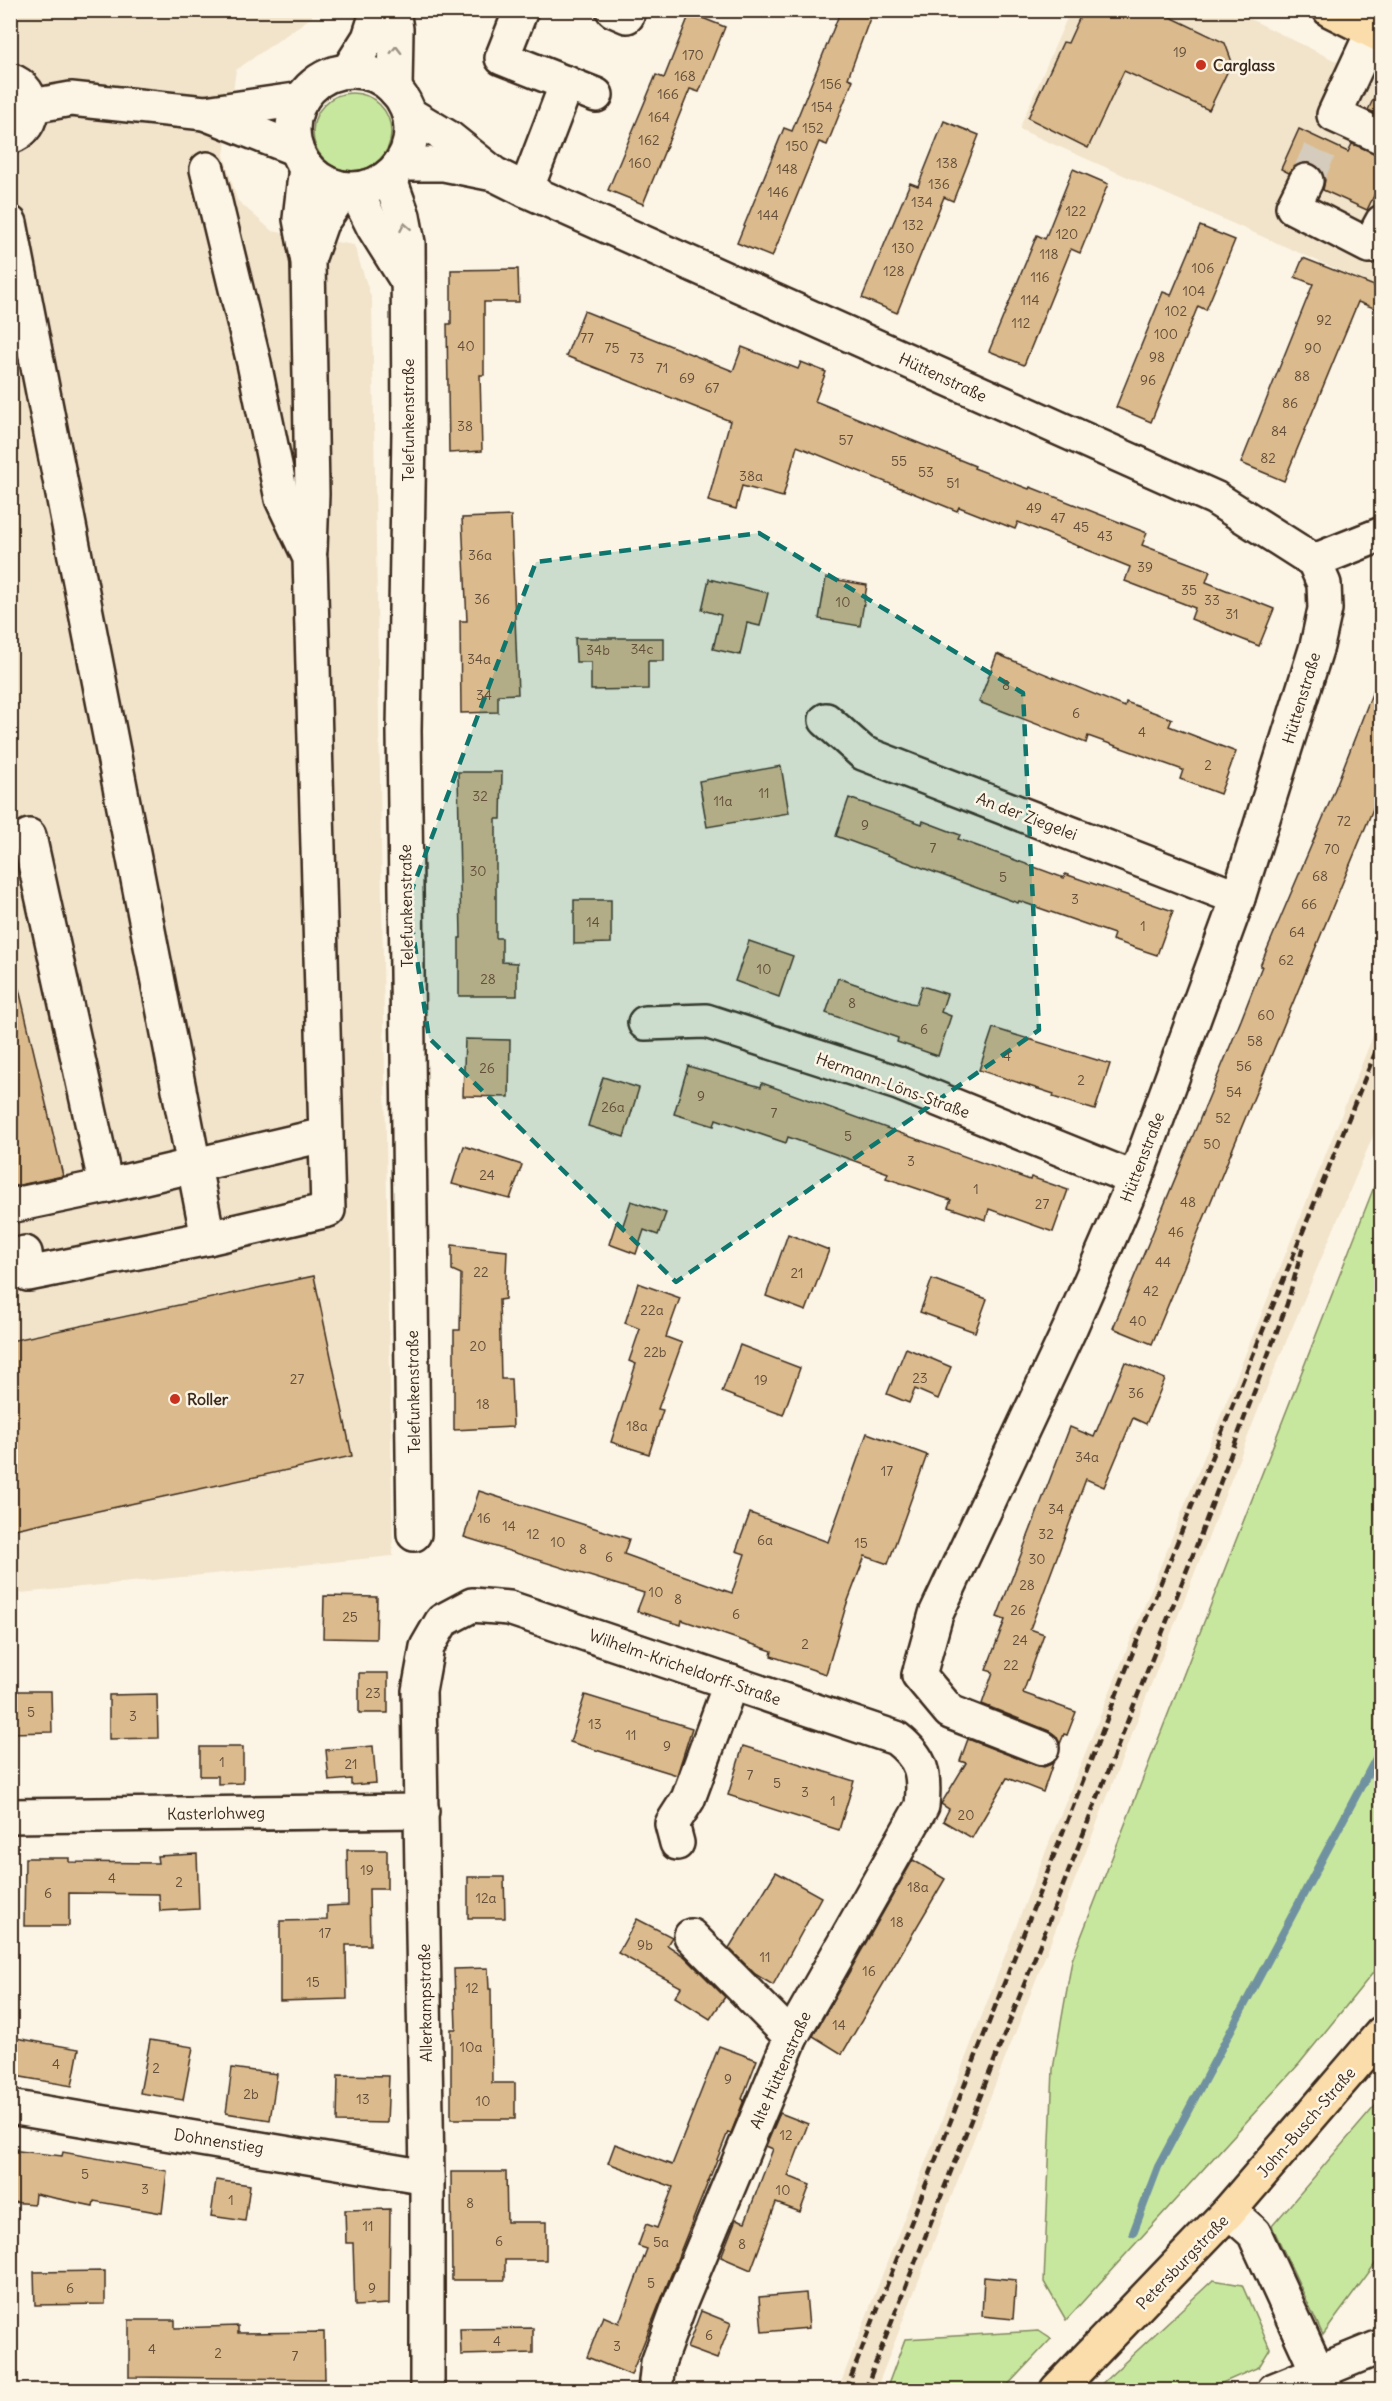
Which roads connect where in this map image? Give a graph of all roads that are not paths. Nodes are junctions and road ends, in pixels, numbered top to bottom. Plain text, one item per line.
1 (378, 10) edge
2 (393, 10) edge
3 (521, 10) edge
4 (1329, 10) edge
5 (1377, 34) edge
6 (348, 71) junction
7 (10, 80) edge
8 (302, 99) junction
9 (402, 102) junction
10 (32, 106) junction
11 (205, 113) junction
12 (10, 137) edge
13 (1382, 137) edge
14 (301, 158) junction
15 (207, 170) dead end
16 (394, 171) junction
17 (494, 174) junction
18 (1306, 181) tunnel mouth
19 (350, 189) junction
20 (526, 190) junction
21 (10, 223) edge
22 (1378, 242) edge
23 (308, 262) junction
24 (406, 279) junction
25 (1382, 534) edge
26 (310, 558) junction
27 (1314, 561) junction
28 (826, 720) dead end
29 (29, 836) dead end
30 (1238, 898) junction
31 (645, 1023) dead end
32 (324, 1135) junction
33 (194, 1165) junction
34 (1135, 1179) junction
35 (106, 1186) junction
36 (10, 1206) edge
37 (208, 1238) junction
38 (10, 1257) edge
39 (414, 1534) dead end
40 (442, 1621) joint
41 (731, 1682) junction
42 (1042, 1748) dead end
43 (919, 1762) joint
44 (422, 1810) junction
45 (10, 1816) edge
46 (677, 1843) dead end
47 (691, 1936) dead end
48 (1382, 2033) edge
49 (791, 2037) junction
50 (10, 2107) edge
51 (427, 2177) junction
52 (1229, 2211) junction
53 (1382, 2346) edge
54 (1322, 2381) edge
55 (427, 2391) edge
56 (655, 2391) edge
57 (1058, 2391) edge
58 (1274, 2391) edge

1 - 6 street
9 -> 2 street
3 - 20 street
4 - 5 main road
5 - 13 street
6 - 8 street
6 - 9 street
7 - 10 street
8 - 11 street
8 - 14 street
9 - 16 street
9 - 17 street
10 - 11 street
10 - 12 street
11 - 14 street
14 - 19 street
14 - 23 street
15 - 26 street
16 - 17 street
16 - 19 street
24 -> 16 street, Telefunkenstraße
17 - 20 street, Hüttenstraße
18 - 22 street
19 - 23 street
19 - 24 street
20 - 27 street, Hüttenstraße
21 - 33 street
23 - 26 street
24 - 39 street, Telefunkenstraße
25 - 27 street
26 - 32 street
27 - 30 street, Hüttenstraße
28 - 30 street, An der Ziegelei
29 - 35 street
30 - 34 street, Hüttenstraße
31 - 34 street, Hermann-Löns-Straße
32 - 33 street
32 - 37 street
33 - 35 street
33 - 37 street
34 - 42 street, Hüttenstraße
35 - 36 street
37 - 38 street
40 - 41 street, Wilhelm-Kricheldorff-Straße
40 - 44 street, Allerkampstraße
41 - 43 street, Wilhelm-Kricheldorff-Straße
41 - 46 street
43 - 49 street, Alte Hüttenstraße
44 - 45 street, Kasterlohweg
44 - 51 street, Allerkampstraße
47 - 49 street
48 - 52 main road, John-Busch-Straße
49 - 56 street, Alte Hüttenstraße
50 - 51 street, Dohnenstieg
51 - 55 street, Allerkampstraße
52 - 54 street, Petersburgstraße
52 - 57 main road, Petersburgstraße
53 - 54 street
54 - 58 street

